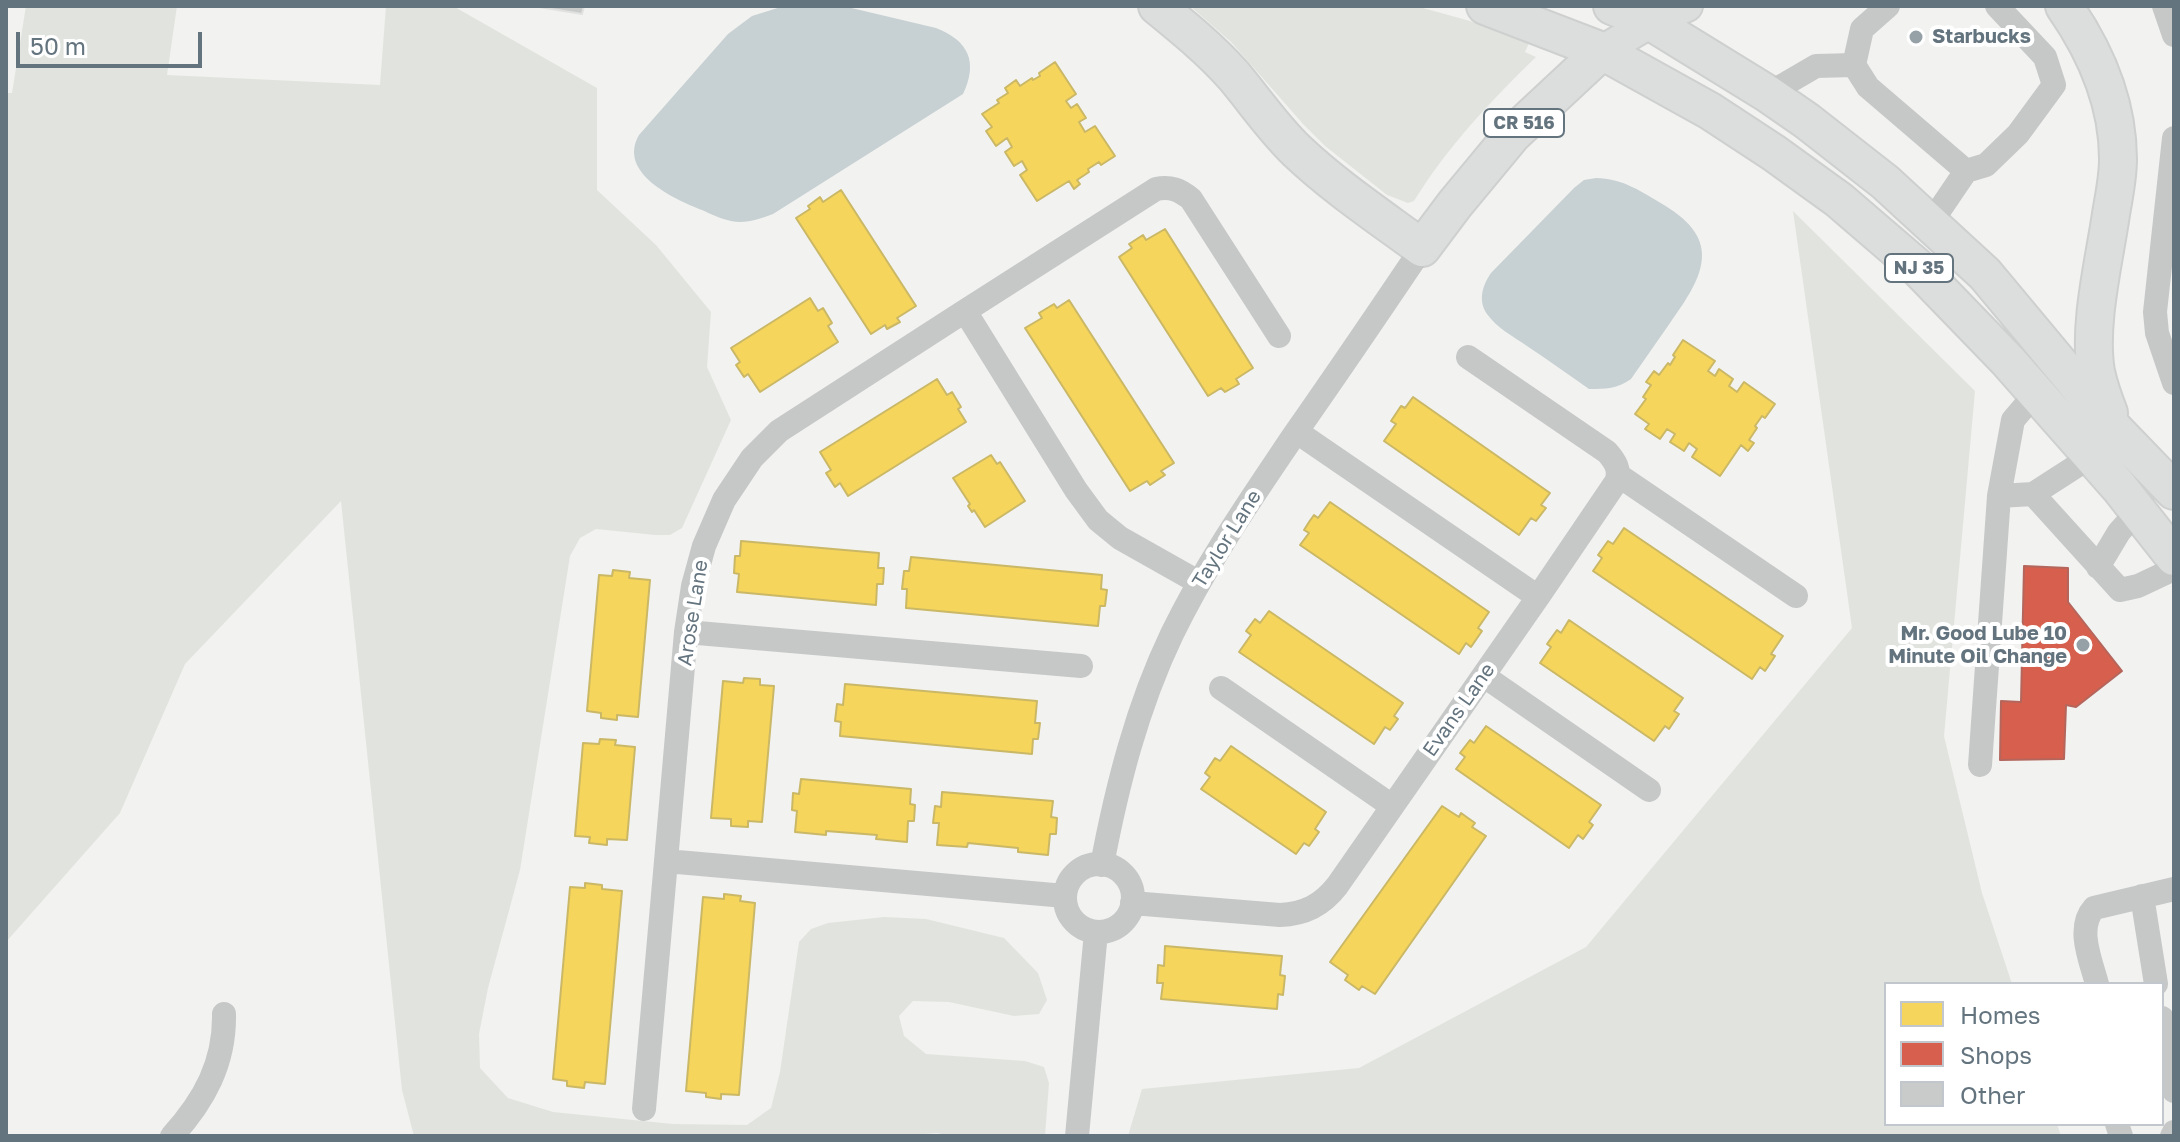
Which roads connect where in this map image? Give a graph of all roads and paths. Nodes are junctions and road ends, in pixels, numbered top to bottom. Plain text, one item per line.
1 (1157, 6) edge
2 (1485, 6) edge
3 (1612, 6) edge
4 (1687, 6) edge
5 (1888, 6) edge
6 (1997, 6) edge
7 (2064, 6) edge
8 (2164, 6) edge
9 (1651, 22) junction
10 (2174, 35) edge
11 (1602, 51) junction
12 (1854, 65) junction
13 (1768, 94) junction
14 (2174, 138) edge
15 (1966, 171) junction
16 (1930, 224) junction
17 (2169, 235) edge
18 (1422, 248) junction
19 (965, 311) junction
20 (1279, 336) dead end
21 (1468, 357) dead end
22 (2174, 383) edge
23 (2036, 393) junction
24 (1297, 432) junction
25 (2103, 443) junction
26 (1618, 475) junction
27 (2174, 491) edge
28 (2033, 494) junction
29 (1999, 496) junction
30 (2138, 511) junction
31 (2174, 557) edge
32 (2098, 567) junction
33 (2174, 569) edge
34 (1198, 582) junction
35 (1796, 596) dead end
36 (1538, 597) junction
37 (686, 632) junction
38 (1081, 666) dead end
39 (1484, 676) junction
40 (1221, 688) dead end
41 (1980, 765) dead end
42 (1649, 790) dead end
43 (1392, 806) junction
44 (666, 861) junction
45 (1102, 865) junction
46 (2174, 889) edge
47 (1065, 896) junction
48 (2142, 896) junction
49 (1132, 903) junction
50 (1096, 932) junction
51 (2096, 982) edge
52 (2156, 982) edge
53 (224, 1014) dead end
54 (2164, 1030) edge
55 (2174, 1091) edge
56 (644, 1109) dead end
57 (172, 1136) edge
58 (1077, 1136) edge

1 - 18 highway
2 - 11 highway, NJ 35
3 - 9 highway, NJ 35
4 - 9 main road, CR 516
5 - 12 street
6 - 15 street
7 - 25 highway
8 - 10 street
9 - 11 main road, CR 516
9 - 13 highway, NJ 35
11 - 18 highway, CR 516
11 - 23 highway, NJ 35
12 - 13 street
12 - 15 street
13 - 16 highway, NJ 35
14 - 17 street
15 - 16 street
16 - 25 highway, NJ 35
17 - 22 street
18 - 24 street, Taylor Lane
19 - 20 street, Arose Lane
19 - 34 street
19 - 37 street, Arose Lane
21 - 26 street
23 - 25 highway, NJ 35
23 - 29 street
24 - 34 street, Taylor Lane
24 - 36 street
25 - 27 highway, NJ 35
25 - 28 street
25 - 30 highway, NJ 35
26 - 35 street
26 - 36 street, Evans Lane
28 - 29 street
28 - 32 street
29 - 41 street
30 - 31 highway, NJ 35
30 - 32 street
32 - 33 street
34 - 45 street, Taylor Lane
36 - 39 street, Evans Lane
37 - 38 street
37 - 44 street, Arose Lane
39 - 42 street
39 - 43 street, Evans Lane
40 - 43 street
43 - 49 street, Evans Lane
44 - 47 street
44 - 56 street, Arose Lane
45 - 47 street
45 - 49 street
46 - 48 street
47 - 50 street
48 - 51 street
48 - 52 street
49 - 50 street
50 - 58 street
53 - 57 street
54 - 55 street

